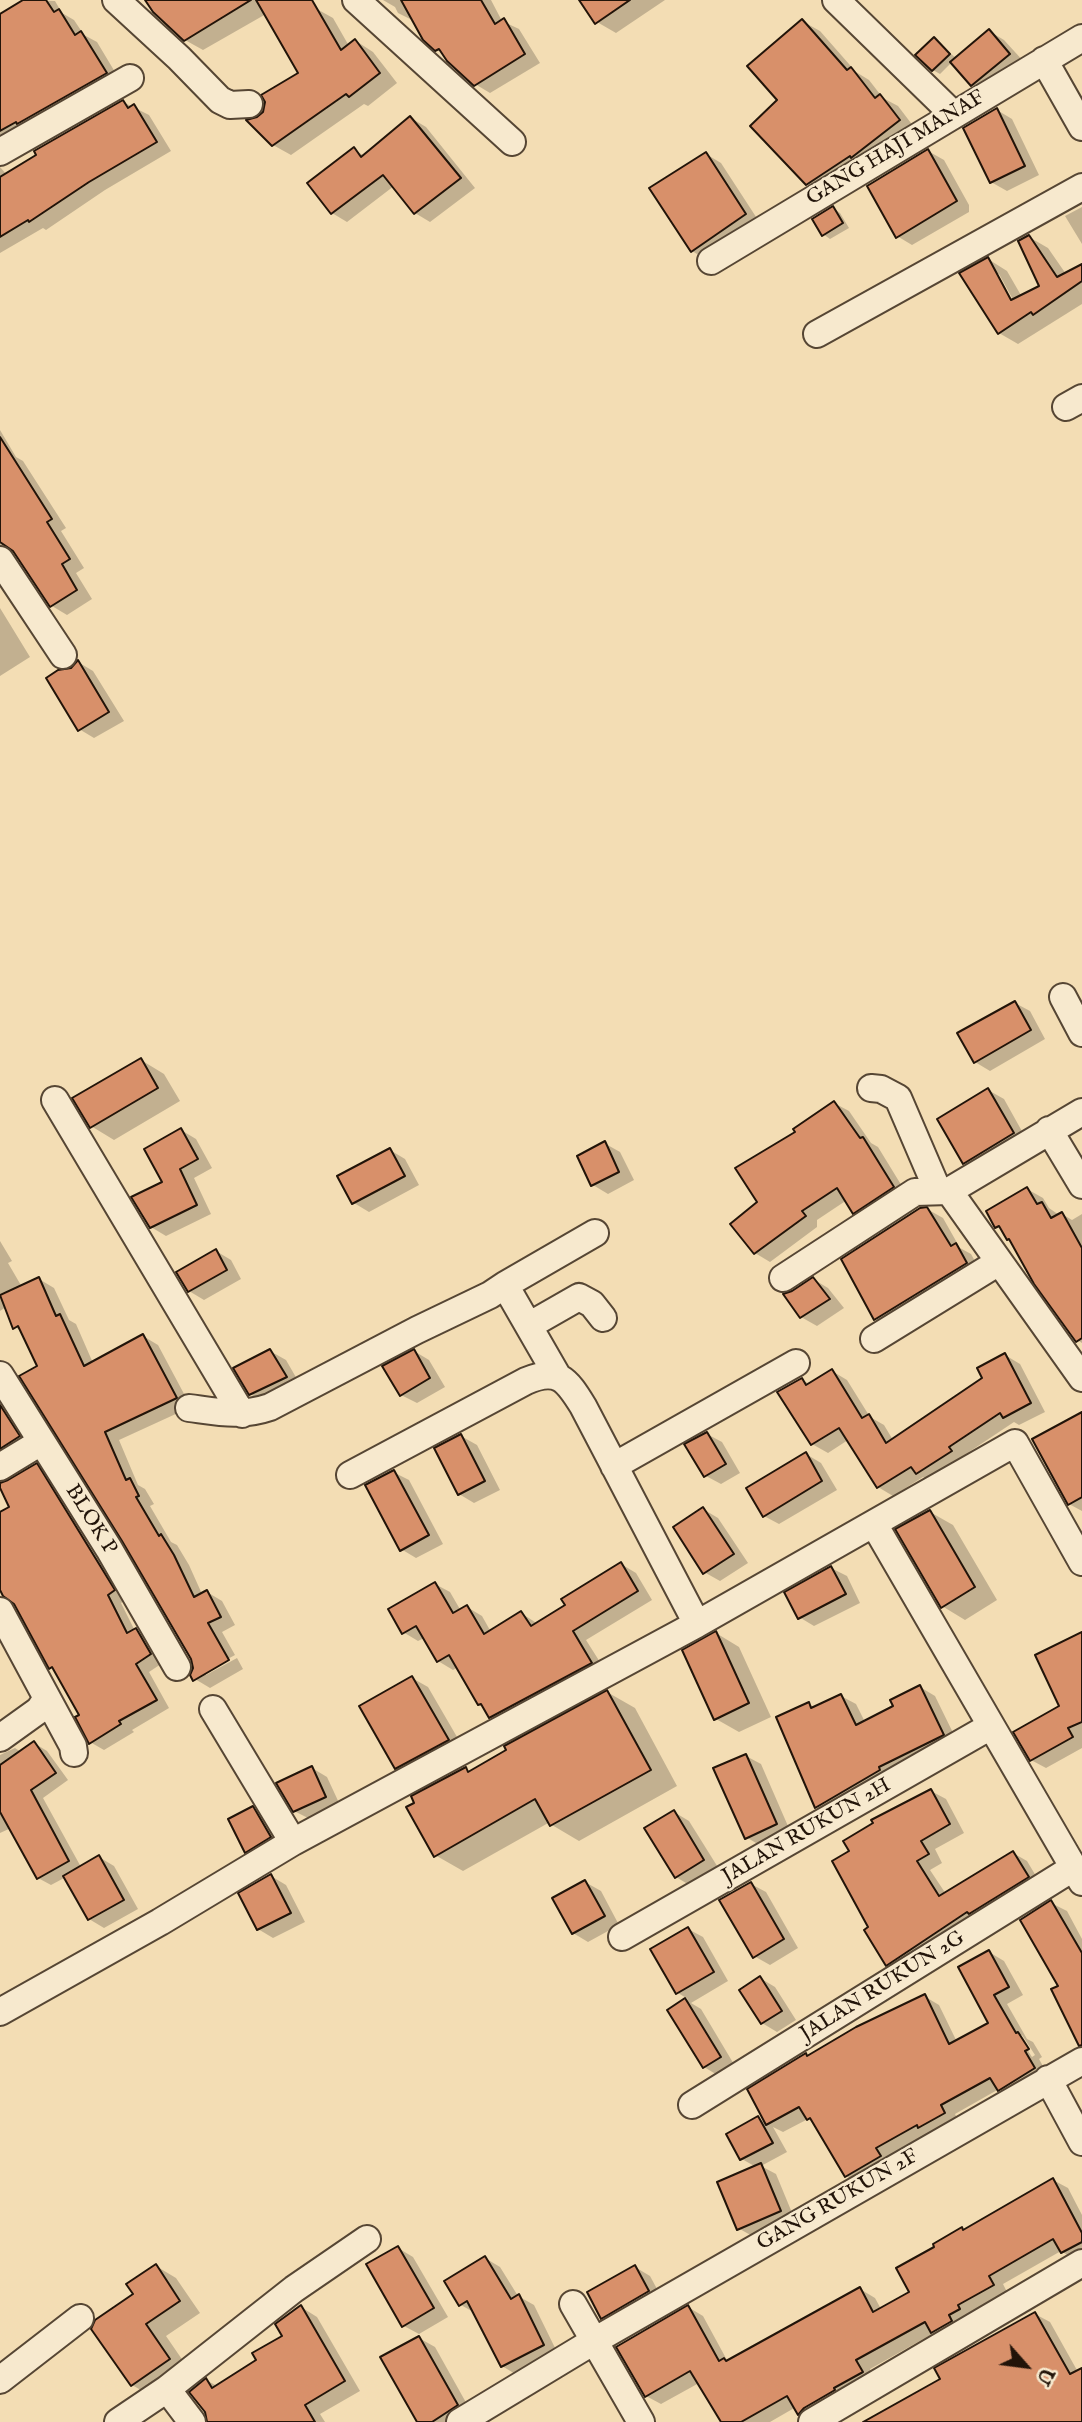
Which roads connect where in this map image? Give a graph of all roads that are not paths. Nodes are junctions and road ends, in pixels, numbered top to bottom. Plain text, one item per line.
1 (116, 0) edge
2 (356, 0) edge
3 (836, 0) edge
4 (1082, 38) edge
5 (1044, 60) junction
6 (130, 78) dead end
7 (249, 104) dead end
8 (954, 115) junction
9 (1082, 127) edge
10 (512, 142) dead end
11 (0, 152) edge
12 (1082, 187) edge
13 (711, 261) dead end
14 (817, 334) dead end
15 (3, 571) edge
16 (62, 655) dead end
17 (1063, 997) dead end
18 (1082, 1033) edge
19 (871, 1088) dead end
20 (55, 1100) dead end
21 (1082, 1112) edge
22 (1049, 1130) junction
23 (1082, 1185) edge
24 (954, 1186) junction
25 (594, 1233) dead end
26 (999, 1262) junction
27 (783, 1278) dead end
28 (505, 1285) junction
29 (603, 1318) dead end
30 (530, 1325) junction
31 (874, 1339) dead end
32 (796, 1363) dead end
33 (0, 1374) edge
34 (558, 1377) junction
35 (1082, 1378) edge
36 (189, 1408) dead end
37 (242, 1414) junction
38 (41, 1442) junction
39 (614, 1466) junction
40 (0, 1467) edge
41 (350, 1475) dead end
42 (874, 1524) junction
43 (1082, 1562) edge
44 (0, 1611) edge
45 (697, 1624) junction
46 (177, 1667) dead end
47 (47, 1698) junction
48 (213, 1709) dead end
49 (991, 1727) junction
50 (0, 1738) edge
51 (74, 1753) dead end
52 (293, 1842) junction
53 (1078, 1875) edge
54 (622, 1937) dead end
55 (0, 2012) edge
56 (1082, 2060) edge
57 (1048, 2079) junction
58 (692, 2105) dead end
59 (1082, 2142) edge
60 (368, 2239) dead end
61 (1082, 2263) edge
62 (573, 2304) dead end
63 (80, 2318) dead end
64 (594, 2342) junction
65 (0, 2380) edge
66 (167, 2389) junction
67 (118, 2422) edge
68 (192, 2422) edge
69 (460, 2422) edge
70 (641, 2422) edge
71 (812, 2422) edge

1 - 7 street
2 - 10 street
3 - 8 street
4 - 5 street, GANG HAJI MANAF
5 - 8 street, GANG HAJI MANAF
5 - 9 street
6 - 11 street
8 - 13 street, GANG HAJI MANAF
12 - 14 street
15 - 16 street
17 - 18 street
19 - 24 street
20 - 37 street
21 - 22 street
22 - 23 street
22 - 24 street
24 - 26 street
24 - 27 street
25 - 28 street
26 - 31 street
26 - 35 street
28 - 30 street
28 - 37 street
29 - 30 street
30 - 34 street
32 - 39 street
33 - 38 street, BLOK P
34 - 39 street
34 - 41 street
36 - 37 street
38 - 40 street
38 - 46 street, BLOK P
39 - 45 street
42 - 43 street
42 - 45 street
42 - 49 street
44 - 47 street
45 - 52 street
47 - 50 street
47 - 51 street
48 - 52 street
49 - 53 street
49 - 54 street, JALAN RUKUN 2H
52 - 55 street
53 - 58 street, JALAN RUKUN 2G
56 - 57 street, GANG RUKUN 2F
57 - 59 street
57 - 64 street, GANG RUKUN 2F
60 - 66 street
61 - 71 street
62 - 64 street
63 - 65 street
64 - 69 street, GANG RUKUN 2F
64 - 70 street
66 - 67 street
66 - 68 street

